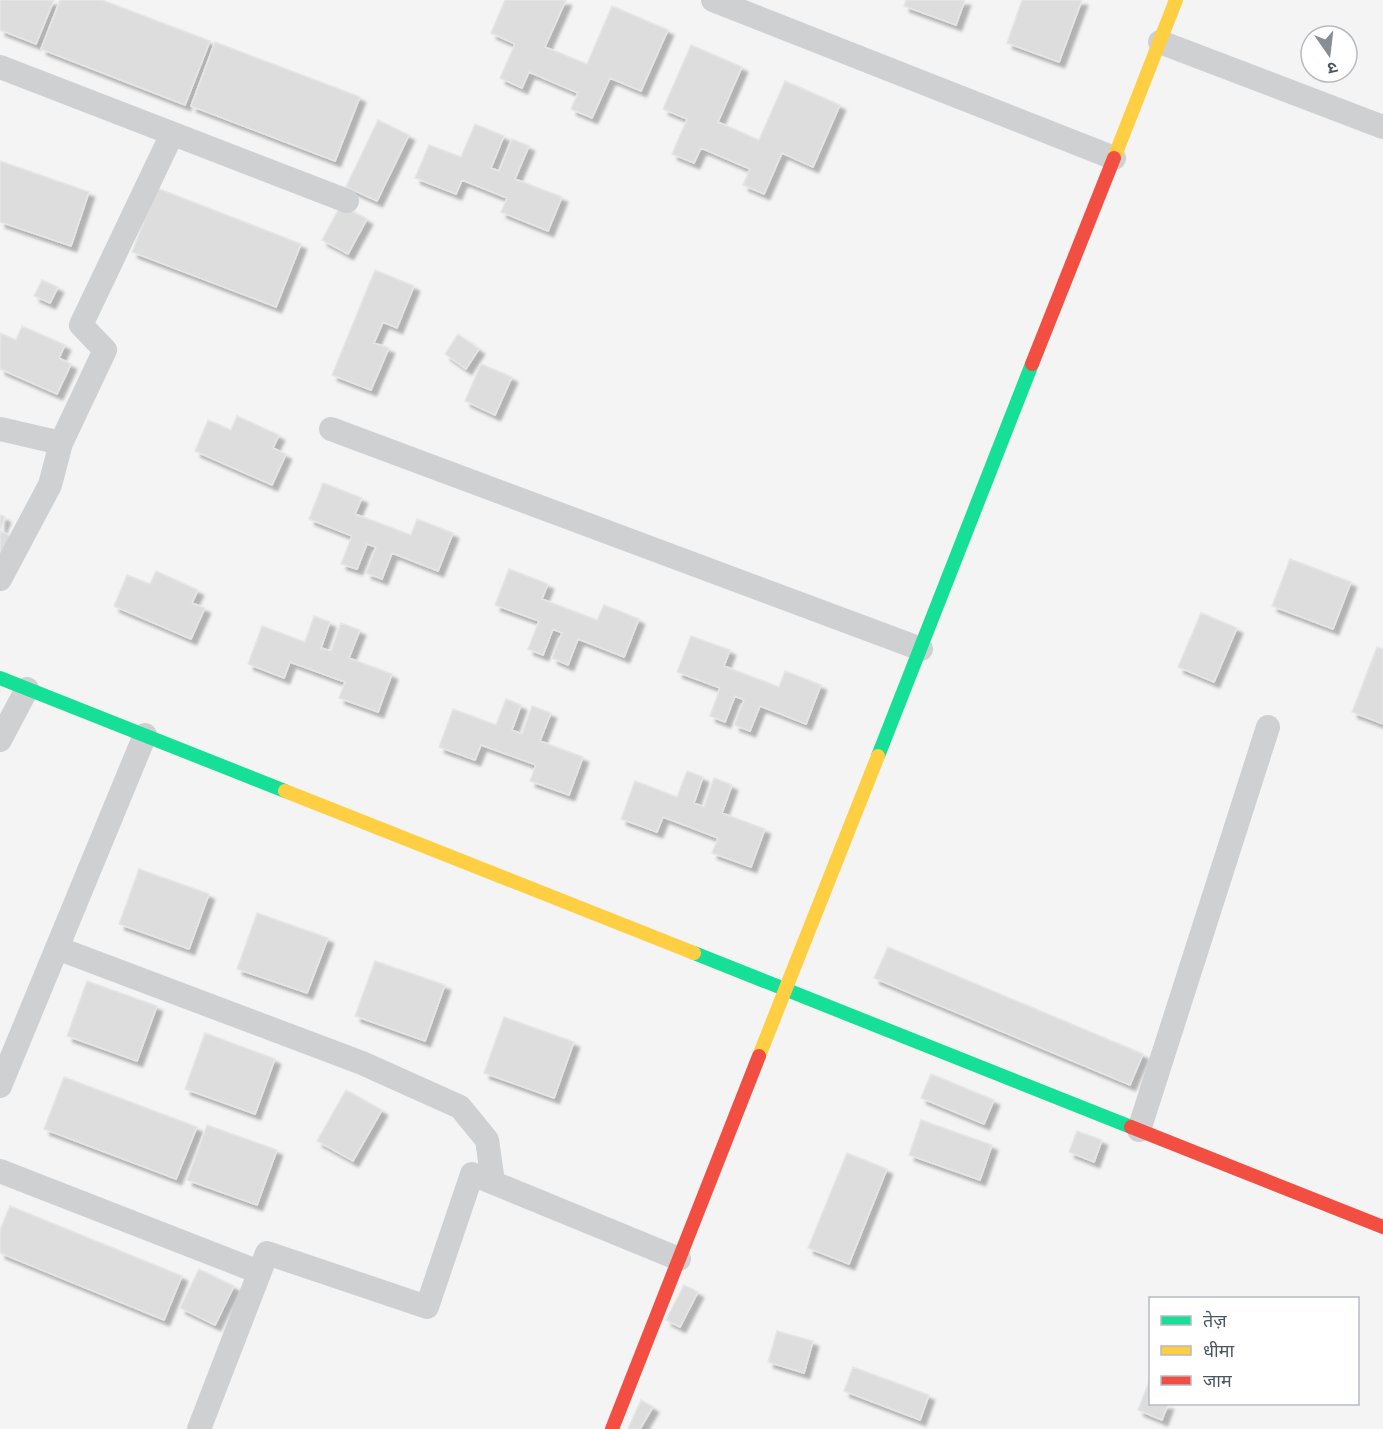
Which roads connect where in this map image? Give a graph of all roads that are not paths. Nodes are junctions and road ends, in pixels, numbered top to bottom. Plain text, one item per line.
1 (713, 0) edge
2 (1176, 0) edge
3 (1160, 42) junction
4 (0, 67) edge
5 (1383, 128) edge
6 (172, 134) junction
7 (1114, 158) junction
8 (347, 201) dead end
9 (0, 429) edge
10 (331, 429) dead end
11 (61, 443) junction
12 (0, 579) edge
13 (921, 649) junction
14 (0, 678) edge
15 (27, 689) junction
16 (1268, 727) dead end
17 (145, 735) junction
18 (0, 740) edge
19 (57, 948) junction
20 (787, 990) junction
21 (0, 1086) edge
22 (1139, 1130) junction
23 (0, 1171) edge
24 (493, 1182) junction
25 (1383, 1227) edge
26 (680, 1259) junction
27 (260, 1272) junction
28 (199, 1429) edge
29 (612, 1429) edge

1 - 7 street
2 - 3 street
3 - 5 street
3 - 7 street
4 - 6 street
6 - 8 street
6 - 11 street
7 - 13 street
9 - 11 street
10 - 13 street
11 - 12 street
13 - 20 street
14 - 15 street
15 - 17 street
15 - 18 street
16 - 22 street
17 - 19 street
17 - 20 street
19 - 21 street
19 - 24 street
20 - 22 street
20 - 26 street
22 - 25 street
23 - 27 street
24 - 26 street
24 - 27 street
26 - 29 street
27 - 28 street

